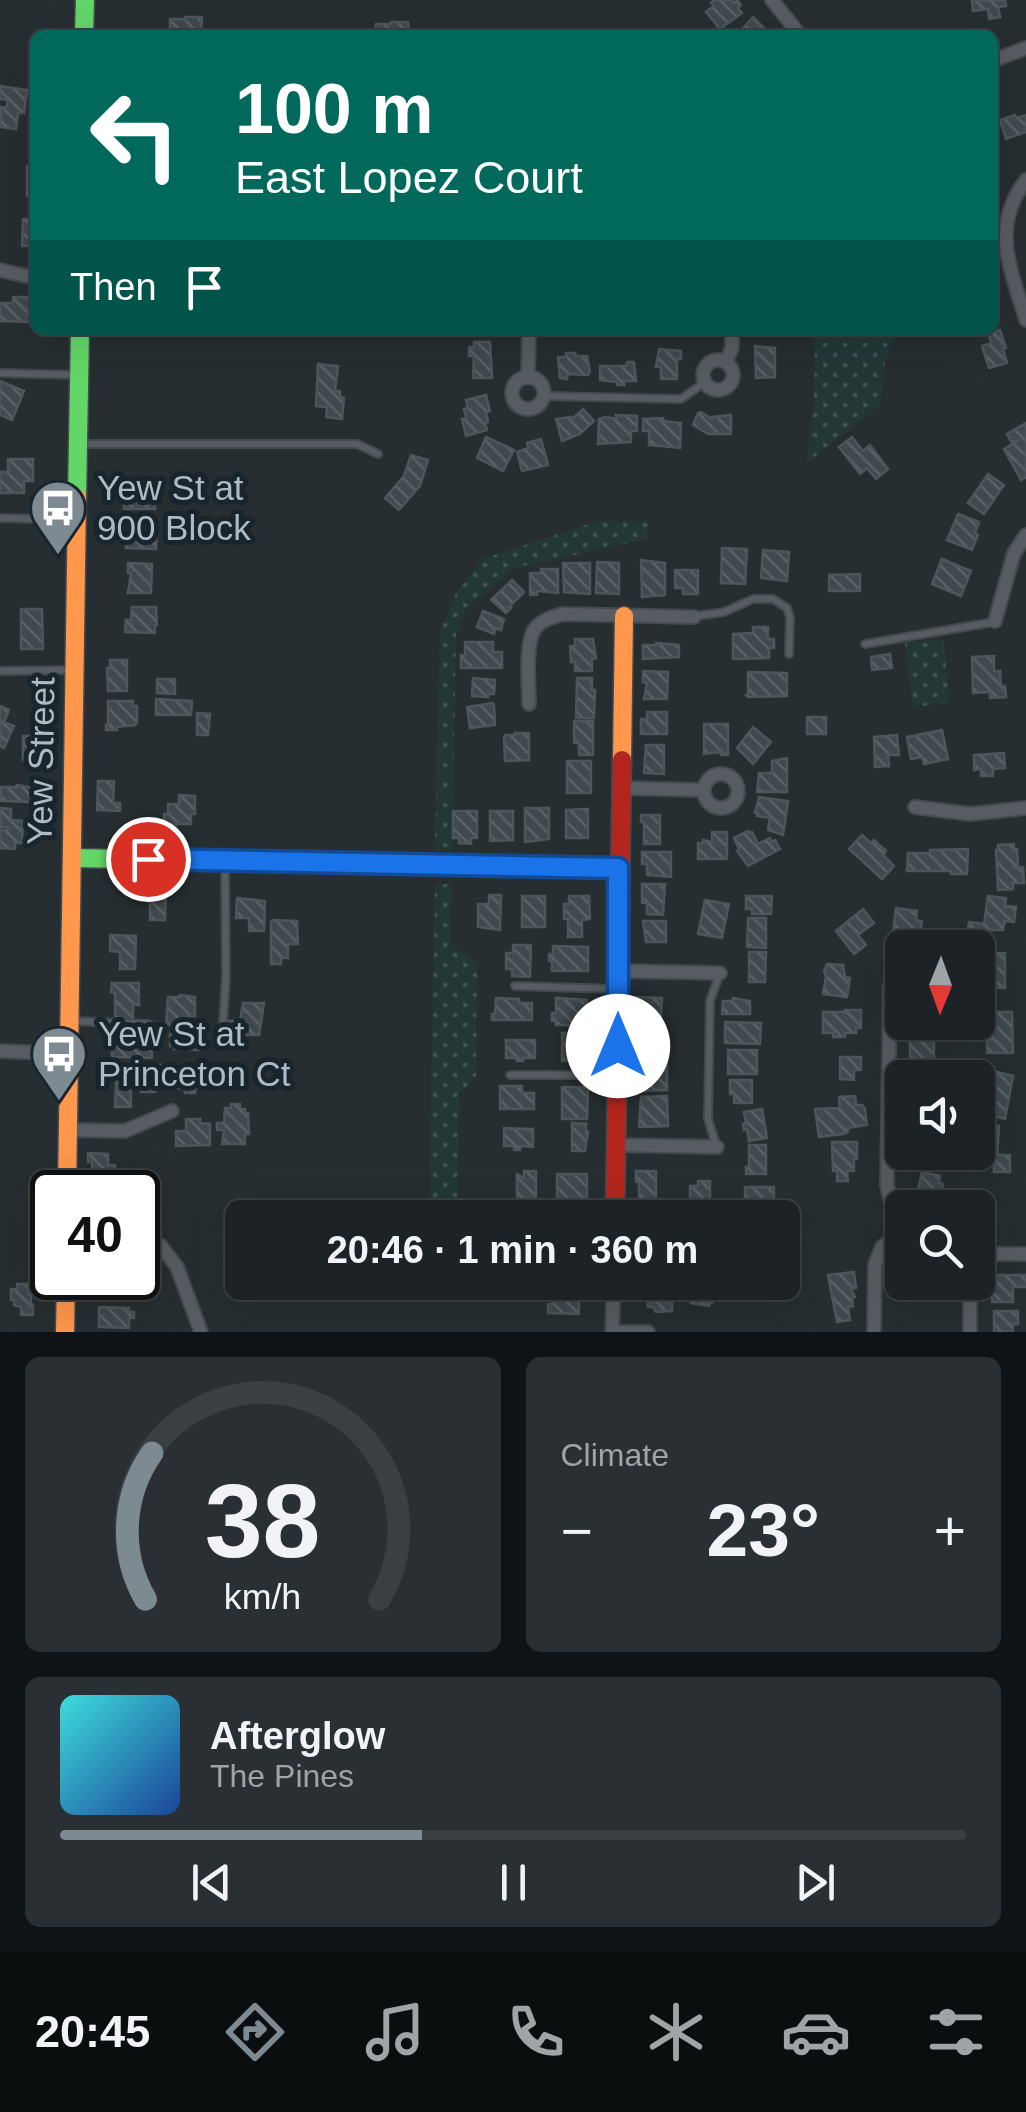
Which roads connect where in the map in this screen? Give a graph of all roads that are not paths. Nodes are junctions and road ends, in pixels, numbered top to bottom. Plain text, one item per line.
1 (84, 0) edge
2 (772, 0) edge
3 (84, 30) edge
4 (796, 30) edge
5 (1026, 48) edge
6 (998, 58) edge
7 (1026, 180) edge
8 (0, 270) edge
9 (30, 277) edge
10 (1026, 320) edge
11 (80, 335) edge
12 (529, 335) edge
13 (732, 335) edge
14 (726, 361) junction
15 (0, 373) edge
16 (79, 374) junction
17 (528, 378) junction
18 (704, 382) junction
19 (544, 396) junction
20 (78, 444) junction
21 (378, 454) dead end
22 (0, 518) edge
23 (77, 526) junction
24 (1026, 534) edge
25 (624, 616) junction
26 (694, 617) joint
27 (995, 621) joint
28 (866, 644) dead end
29 (788, 654) dead end
30 (75, 670) junction
31 (0, 671) edge
32 (529, 704) dead end
33 (621, 788) junction
34 (703, 790) dead end
35 (915, 807) dead end
36 (1026, 808) edge
37 (72, 858) junction
38 (225, 861) junction
39 (618, 868) junction
40 (720, 973) joint
41 (618, 980) junction
42 (514, 986) dead end
43 (70, 1021) junction
44 (149, 1024) dead end
45 (218, 1032) dead end
46 (889, 1040) edge
47 (0, 1051) edge
48 (69, 1054) junction
49 (510, 1074) dead end
50 (618, 1075) junction
51 (172, 1111) dead end
52 (68, 1130) junction
53 (617, 1145) junction
54 (717, 1147) joint
55 (67, 1170) edge
56 (887, 1190) edge
57 (615, 1200) edge
58 (160, 1245) edge
59 (885, 1245) edge
60 (995, 1254) edge
61 (1026, 1254) edge
62 (66, 1300) edge
63 (613, 1300) edge
64 (970, 1300) edge
65 (65, 1332) edge
66 (201, 1332) edge
67 (612, 1332) edge
68 (620, 1332) edge
69 (648, 1332) edge
70 (874, 1332) edge
71 (970, 1332) edge

1 - 3 street
2 - 4 street
5 - 6 street
7 - 10 street
8 - 9 street
11 - 16 street, Yew Street
12 - 17 street
13 - 14 street
14 - 18 street
14 - 18 street
15 - 16 lane
16 - 20 street, Yew Street
17 - 19 street
17 - 19 street
18 - 19 lane
20 - 21 lane
20 - 23 street, Yew Street
22 - 23 lane
23 - 30 street, Yew Street
24 - 27 street
25 - 26 street
25 - 32 street
25 - 33 street
26 - 29 lane
27 - 28 lane
30 - 31 lane
30 - 37 street, Yew Street
33 - 34 street
33 - 39 street
35 - 36 street
37 - 38 street
37 - 43 street, Yew Street
38 - 39 street
38 - 45 lane
39 - 41 street
40 - 41 street
40 - 54 lane
41 - 42 lane
41 - 50 street
43 - 44 lane
43 - 48 street, Yew Street
46 - 56 street
47 - 48 street
48 - 52 street, Yew Street
49 - 50 lane
50 - 53 street
51 - 52 street
52 - 55 street, Yew Street
53 - 54 street
53 - 57 street
58 - 66 street
59 - 70 street
60 - 61 street
62 - 65 street
63 - 67 street
64 - 71 street
68 - 69 street

